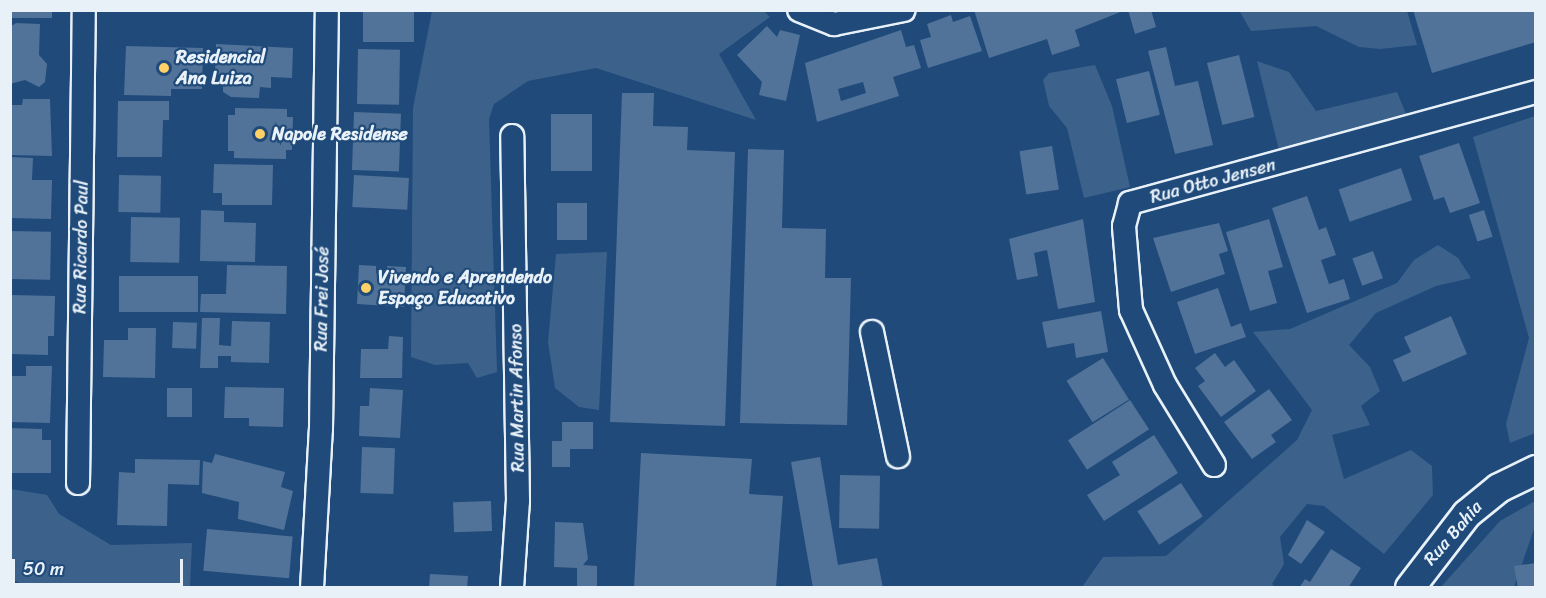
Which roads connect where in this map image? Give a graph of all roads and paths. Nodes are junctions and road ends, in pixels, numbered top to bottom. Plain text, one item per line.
1 (84, 10) edge
2 (327, 10) edge
3 (799, 10) edge
4 (904, 10) edge
5 (1536, 92) edge
6 (512, 136) dead end
7 (872, 332) dead end
8 (898, 456) dead end
9 (1214, 465) dead end
10 (1536, 470) edge
11 (78, 483) dead end
12 (312, 588) edge
13 (512, 588) edge
14 (1410, 588) edge

1 - 11 street, Rua Ricardo Paul
2 - 12 street, Rua Frei José
3 - 4 street
5 - 9 street, Rua Otto Jensen
6 - 13 street, Rua Martin Afonso
7 - 8 street
10 - 14 main road, Rua Bahia

